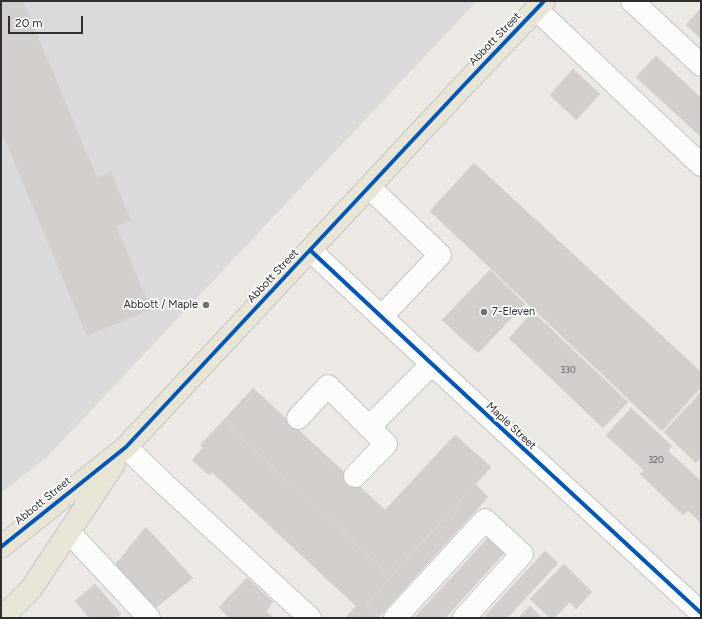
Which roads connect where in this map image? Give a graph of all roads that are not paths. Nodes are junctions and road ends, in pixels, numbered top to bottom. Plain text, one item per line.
1 (632, 1) edge
2 (540, 5) edge
3 (701, 66) edge
4 (701, 165) edge
5 (369, 187) junction
6 (310, 250) junction
7 (381, 317) junction
8 (432, 364) junction
9 (298, 418) dead end
10 (369, 426) junction
11 (126, 447) junction
12 (354, 476) dead end
13 (69, 532) junction
14 (1, 547) edge
15 (701, 613) edge
16 (7, 616) edge
17 (149, 618) edge
18 (310, 618) edge
19 (395, 618) edge
20 (464, 618) edge

1 - 3 street
2 - 4 street
2 - 5 main road, Abbott Street
5 - 6 main road, Abbott Street
5 - 7 street
6 - 7 street, Maple Street
6 - 11 main road, Abbott Street
7 - 8 street, Maple Street
8 - 10 street
8 - 15 street, Maple Street
9 - 10 street
10 - 12 street
11 - 13 main road, Abbott Street
11 - 14 main road, Abbott Street
11 - 18 street
13 - 16 main road, Abbott Street
13 - 17 street
19 - 20 street

